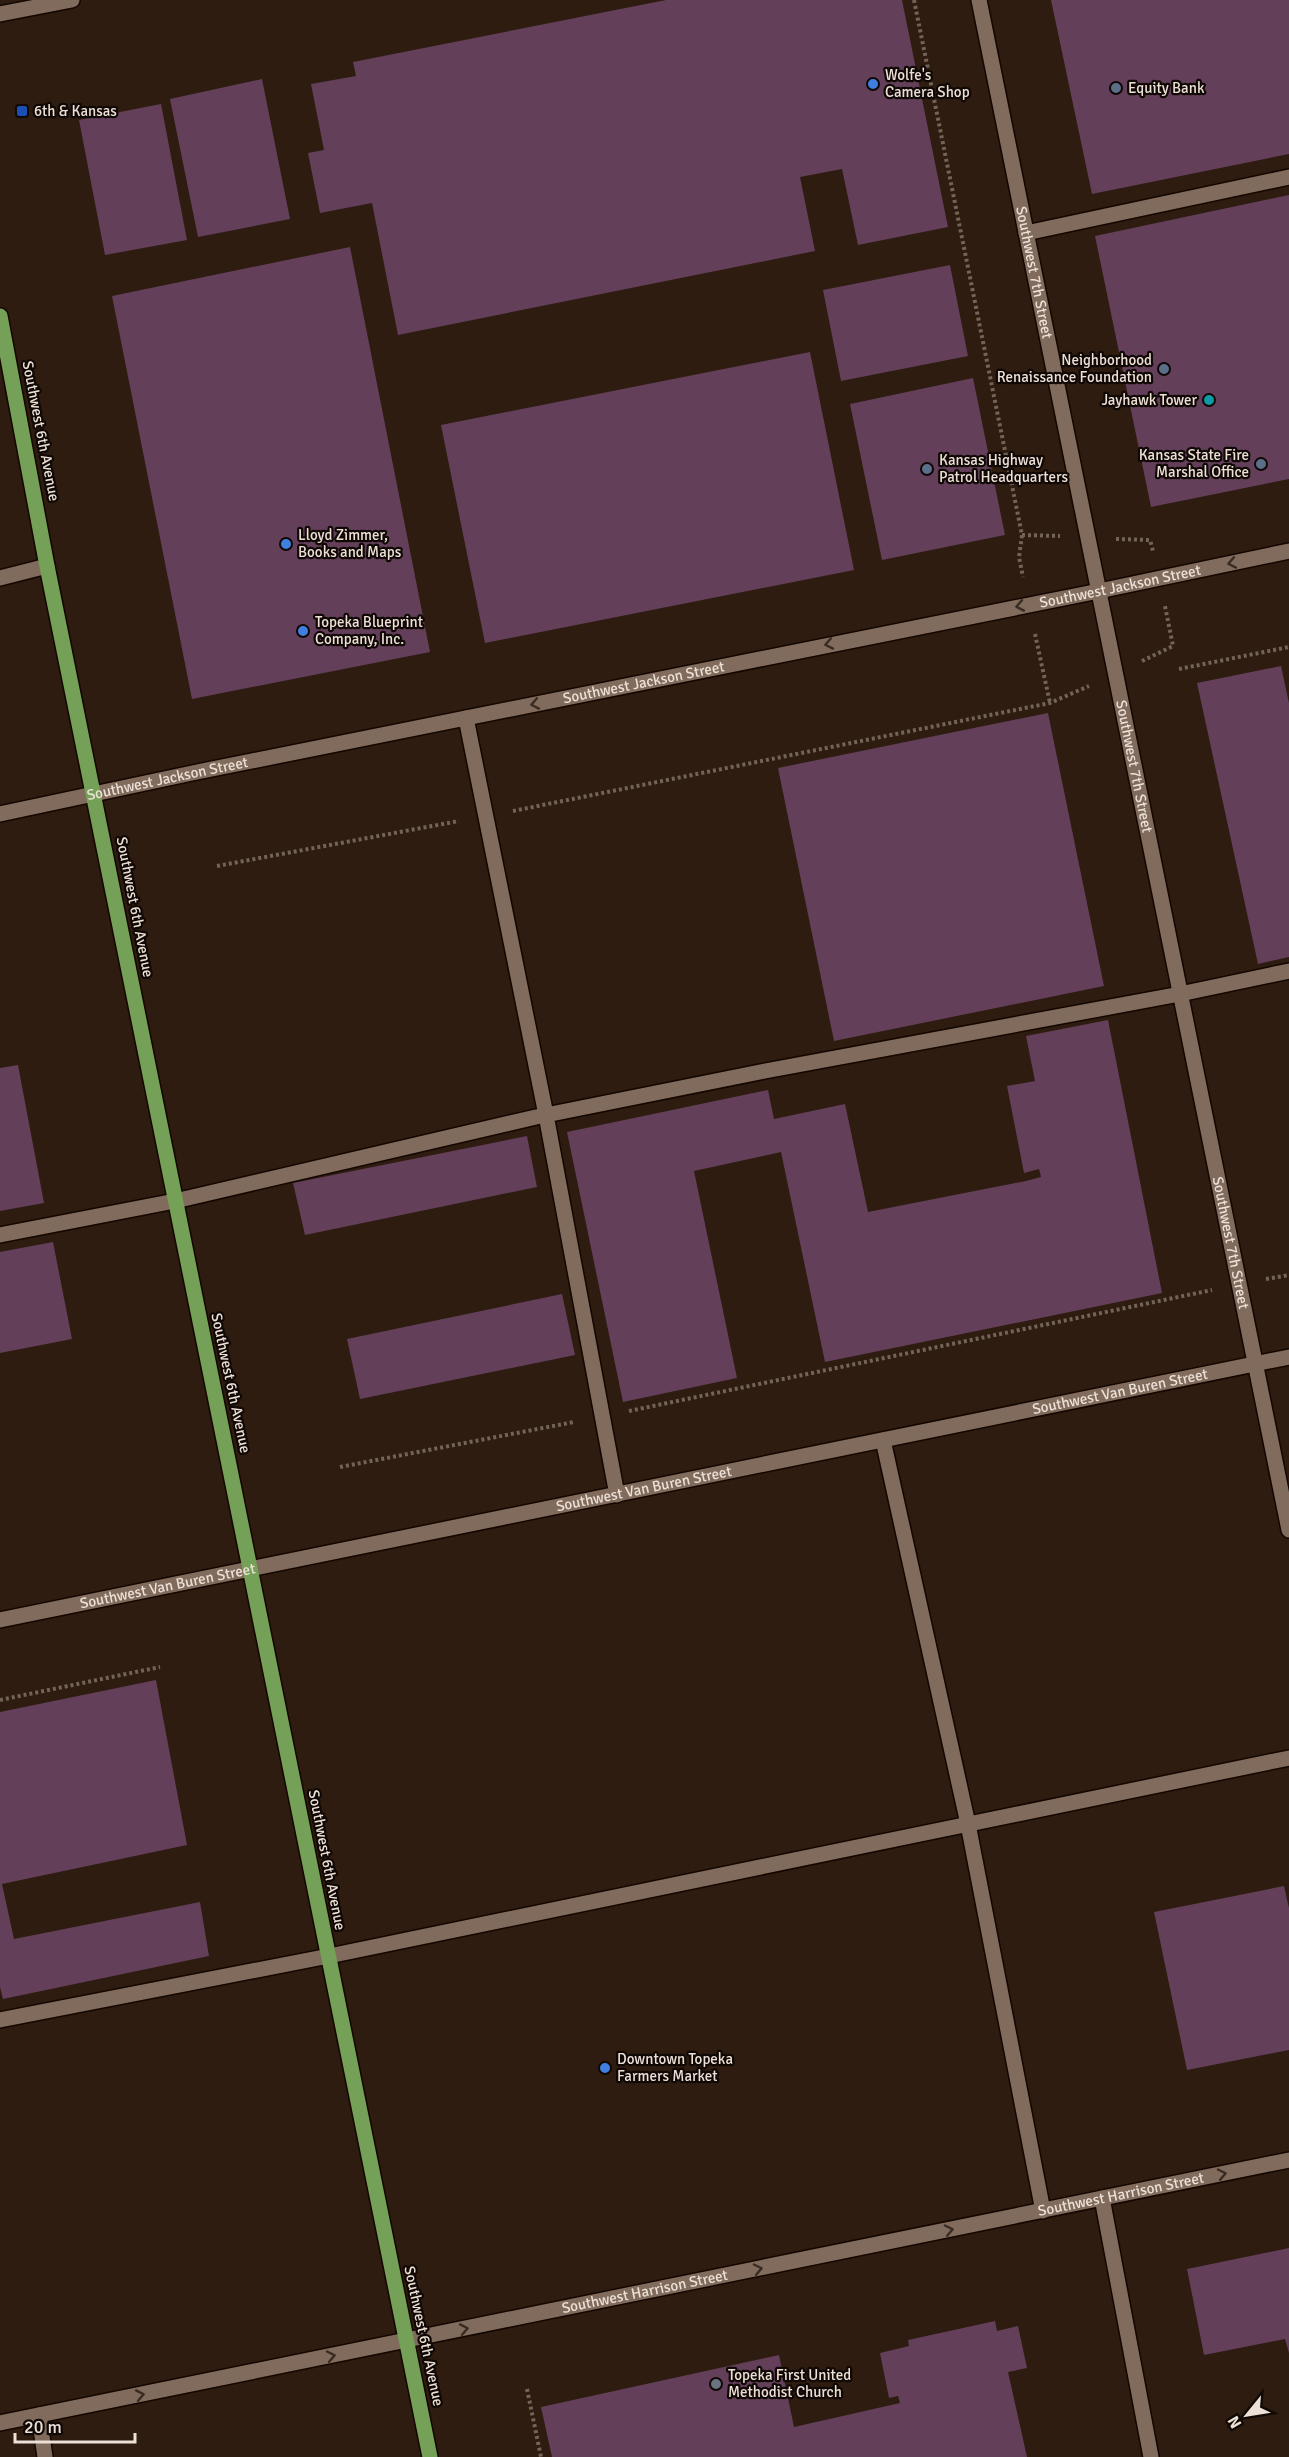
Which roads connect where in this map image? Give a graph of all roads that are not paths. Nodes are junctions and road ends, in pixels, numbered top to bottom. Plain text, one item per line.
1 (72, 0) edge
2 (979, 0) edge
3 (0, 14) edge
4 (1289, 177) edge
5 (1026, 233) junction
6 (0, 316) edge
7 (7, 378) edge
8 (1289, 551) edge
9 (48, 566) junction
10 (0, 578) edge
11 (1099, 591) junction
12 (466, 718) junction
13 (93, 793) junction
14 (0, 814) edge
15 (1289, 971) edge
16 (1180, 994) junction
17 (546, 1115) junction
18 (176, 1201) junction
19 (0, 1235) edge
20 (1289, 1358) edge
21 (1255, 1364) junction
22 (883, 1440) junction
23 (617, 1495) junction
24 (1289, 1530) edge
25 (250, 1570) junction
26 (0, 1620) edge
27 (1289, 1758) edge
28 (968, 1824) junction
29 (328, 1956) junction
30 (0, 2020) edge
31 (1289, 2160) edge
32 (1102, 2198) junction
33 (1043, 2211) junction
34 (406, 2340) junction
35 (39, 2415) junction
36 (0, 2422) edge
37 (45, 2457) edge
38 (430, 2457) edge
39 (1151, 2457) edge

1 - 3 street
2 - 5 street, Southwest 7th Street
4 - 5 street
5 - 11 street, Southwest 7th Street
6 - 7 main road, Southwest 6th Avenue
7 - 9 main road, Southwest 6th Avenue
8 -> 11 street, Southwest Jackson Street
9 - 10 street
9 - 13 main road, Southwest 6th Avenue
11 -> 12 street, Southwest Jackson Street
11 - 16 street, Southwest 7th Street
12 - 13 street, Southwest Jackson Street
12 - 17 street
13 - 14 street, Southwest Jackson Street
13 - 18 main road, Southwest 6th Avenue
15 - 16 street
16 - 17 street
16 - 21 street, Southwest 7th Street
17 - 18 street
17 - 23 street
18 - 19 street
18 - 25 main road, Southwest 6th Avenue
20 - 21 street, Southwest Van Buren Street
21 - 22 street, Southwest Van Buren Street
21 - 24 street, Southwest 7th Street
22 - 23 street, Southwest Van Buren Street
22 - 28 street
23 - 25 street, Southwest Van Buren Street
25 - 26 street, Southwest Van Buren Street
25 - 29 main road, Southwest 6th Avenue
27 - 28 street
28 - 29 street
28 - 33 street
29 - 30 street
29 - 34 main road, Southwest 6th Avenue
32 -> 31 street, Southwest Harrison Street
32 - 33 street, Southwest Harrison Street
32 - 39 street
34 -> 33 street, Southwest Harrison Street
35 -> 34 street, Southwest Harrison Street
34 - 38 main road, Southwest 6th Avenue
35 - 36 street, Southwest Harrison Street
35 - 37 street

